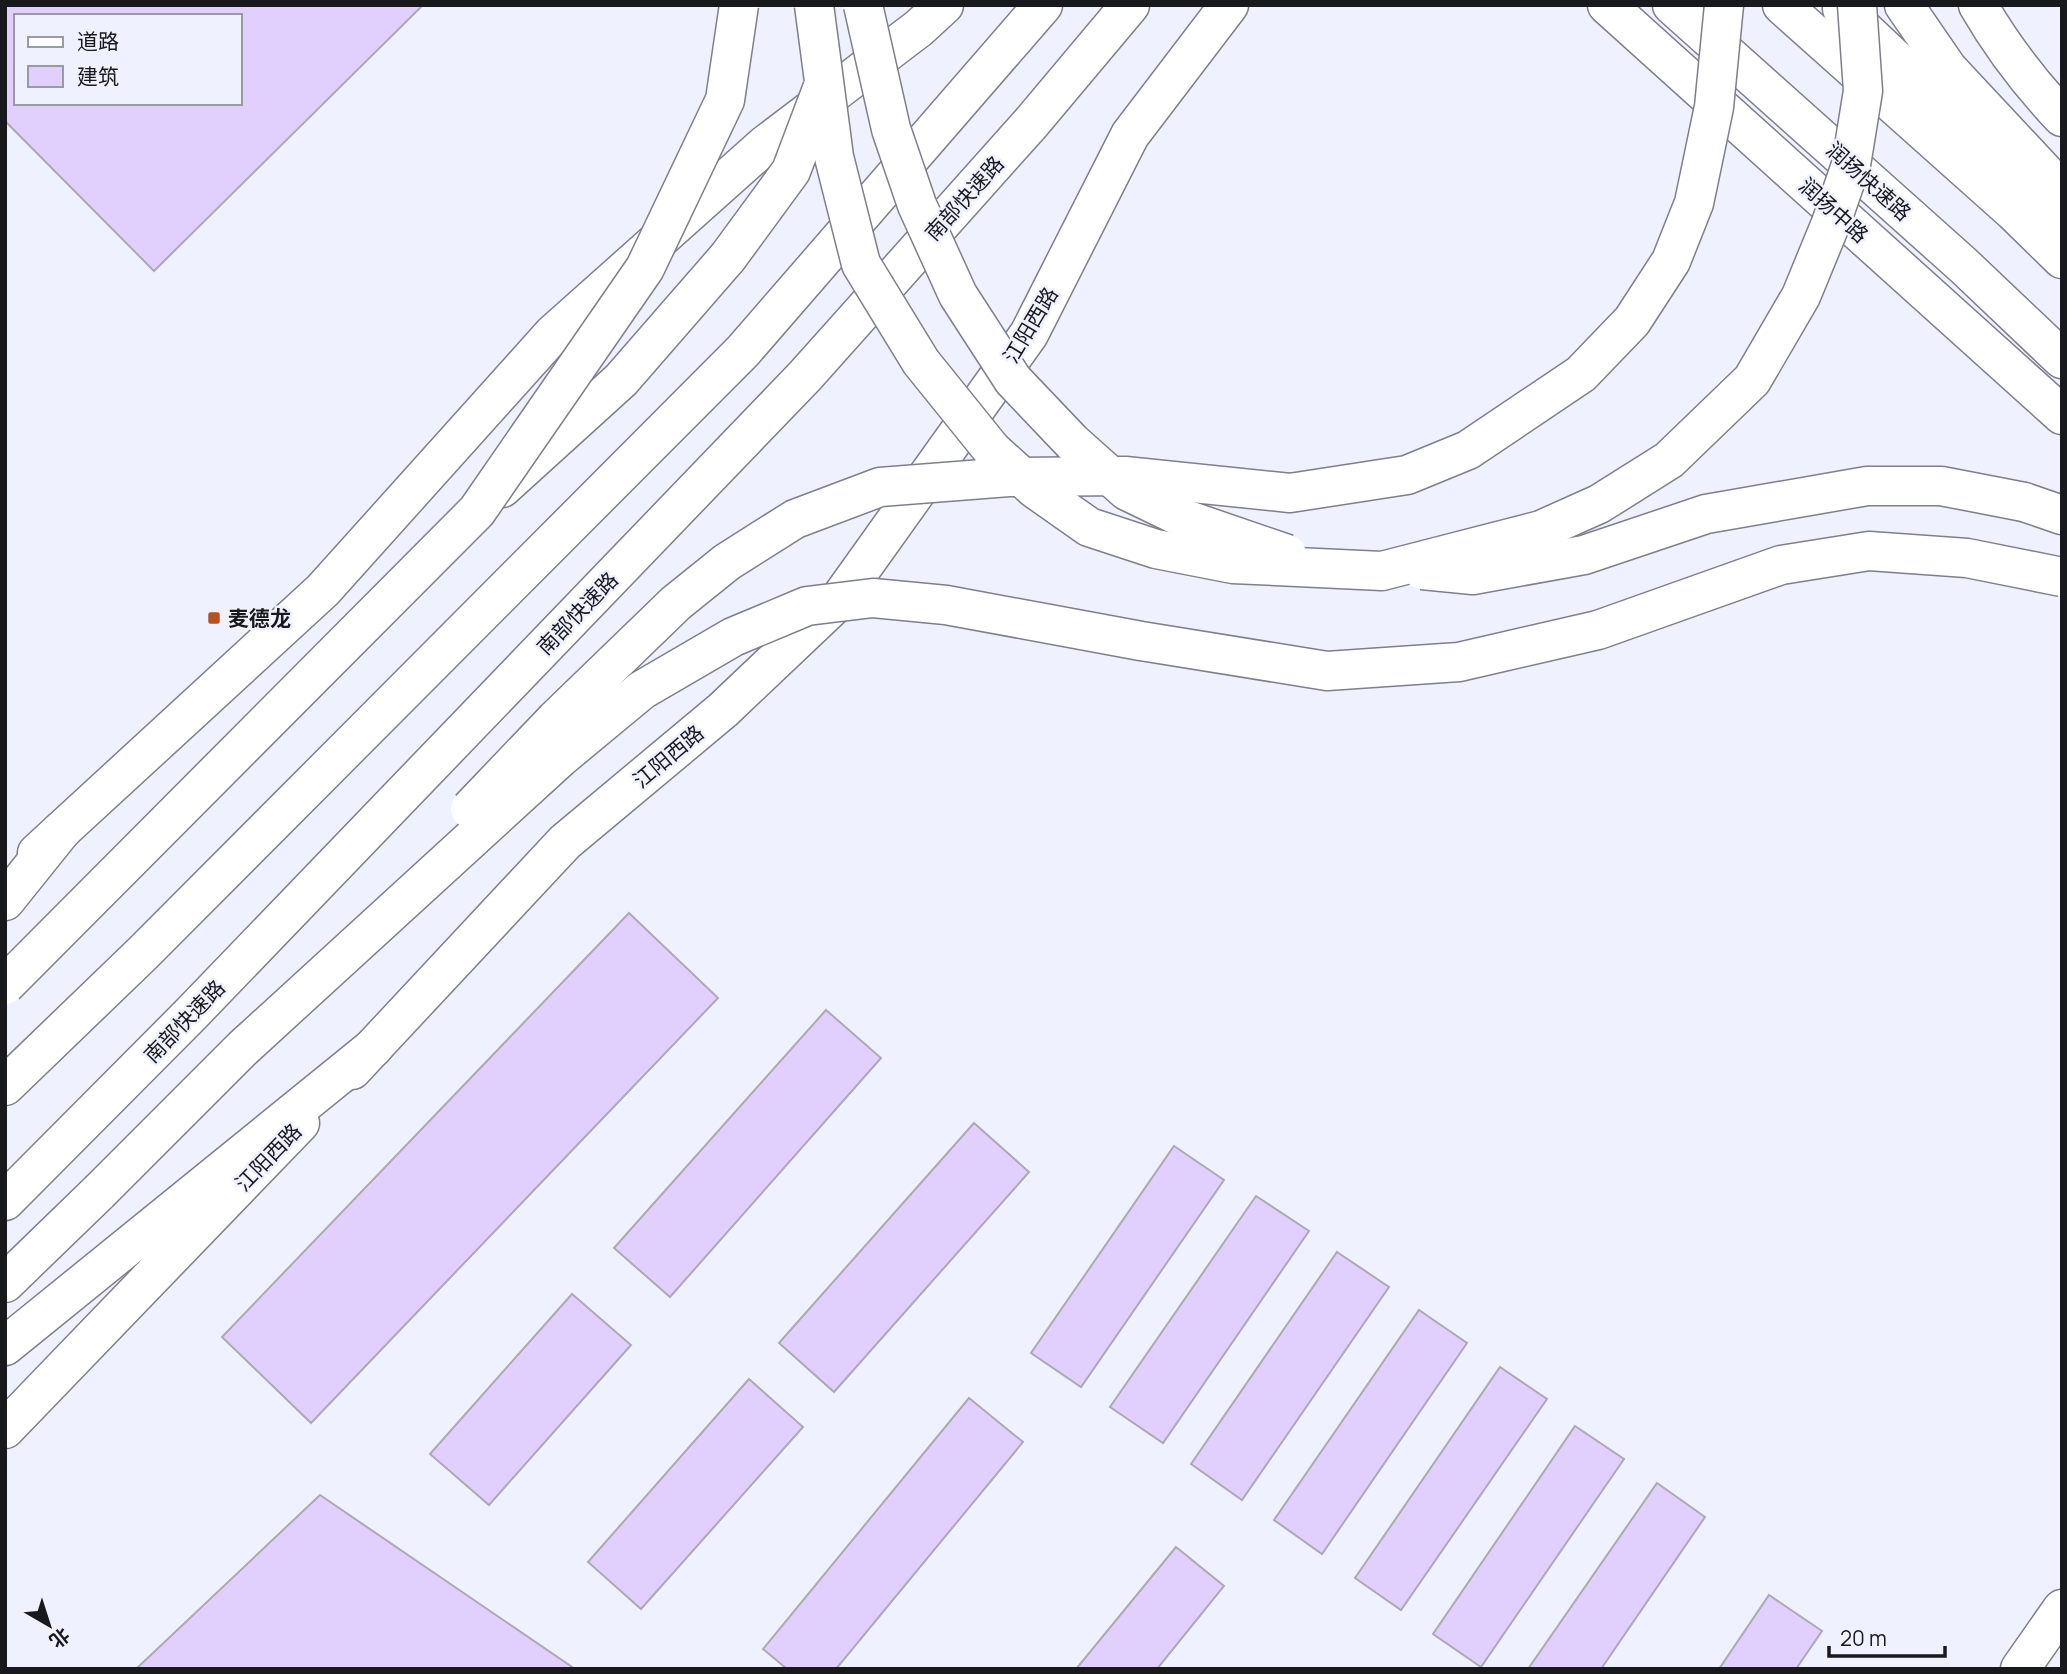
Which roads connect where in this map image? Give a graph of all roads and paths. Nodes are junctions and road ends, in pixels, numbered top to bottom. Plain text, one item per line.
1 (739, 5) edge
2 (814, 5) edge
3 (852, 5) edge
4 (863, 5) edge
5 (944, 5) edge
6 (1043, 5) edge
7 (1130, 5) edge
8 (1229, 5) edge
9 (1607, 5) edge
10 (1672, 5) edge
11 (1724, 5) edge
12 (1782, 5) edge
13 (1838, 5) edge
14 (1857, 5) edge
15 (1904, 5) edge
16 (1978, 5) edge
17 (2062, 117) edge
18 (2062, 191) edge
19 (2062, 216) edge
20 (2062, 259) edge
21 (2062, 359) edge
22 (2062, 415) edge
23 (477, 511) junction
24 (2062, 515) edge
25 (2062, 577) edge
26 (62, 830) junction
27 (5, 882) edge
28 (5, 901) edge
29 (5, 985) edge
30 (374, 1047) junction
31 (243, 1048) junction
32 (5, 1086) edge
33 (5, 1201) edge
34 (5, 1283) edge
35 (5, 1346) edge
36 (5, 1429) edge
37 (2062, 1609) edge
38 (2020, 1669) edge

1 - 23 main road, bridge
2 - 14 main road, bridge
3 - 23 main road, bridge
4 - 24 main road, bridge
5 - 26 main road
6 - 32 main road, bridge
7 - 33 main road, 南部快速路, bridge
8 - 30 main road, 江阳西路
9 - 22 main road, 润扬中路
10 - 21 main road, 润扬快速路, bridge
11 - 31 main road, bridge
12 - 20 main road
13 - 19 main road
15 - 18 main road
16 - 17 main road
23 - 29 main road, bridge
25 - 31 main road, bridge
26 - 27 main road
26 - 28 main road
30 - 35 main road
30 - 36 main road, 江阳西路
31 - 34 main road, bridge
37 - 38 main road

